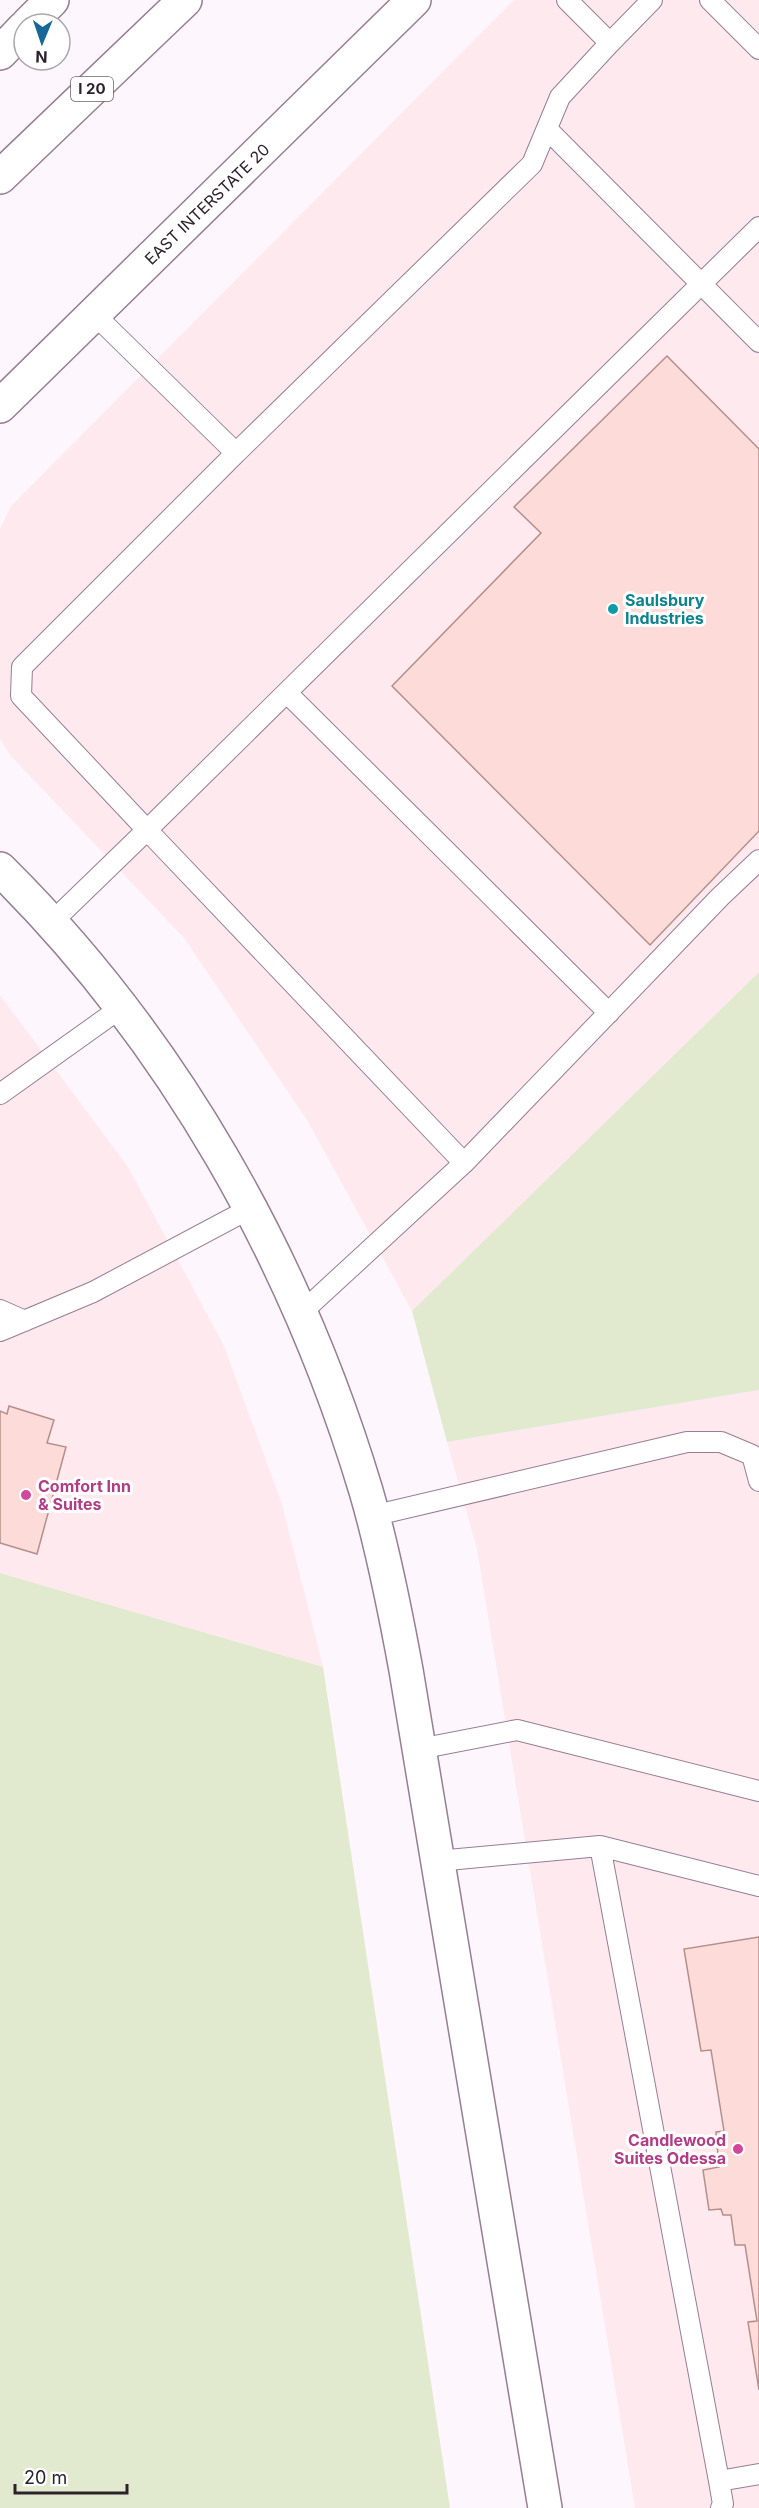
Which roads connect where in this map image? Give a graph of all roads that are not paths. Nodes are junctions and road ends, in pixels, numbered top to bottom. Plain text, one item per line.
1 (52, 0) edge
2 (185, 0) edge
3 (414, 0) edge
4 (567, 0) edge
5 (652, 0) edge
6 (710, 0) edge
7 (40, 12) edge
8 (12, 40) edge
9 (610, 43) junction
10 (759, 49) edge
11 (0, 52) edge
12 (547, 129) junction
13 (0, 177) edge
14 (759, 227) edge
15 (702, 284) junction
16 (93, 313) junction
17 (759, 342) edge
18 (0, 406) edge
19 (236, 453) junction
20 (287, 693) junction
21 (147, 830) junction
22 (759, 860) edge
23 (3, 869) edge
24 (51, 923) junction
25 (122, 1008) junction
26 (609, 1013) junction
27 (0, 1094) edge
28 (464, 1163) junction
29 (252, 1208) junction
30 (0, 1310) edge
31 (300, 1314) junction
32 (25, 1321) junction
33 (0, 1331) edge
34 (759, 1481) edge
35 (372, 1516) junction
36 (419, 1749) junction
37 (759, 1791) edge
38 (600, 1846) junction
39 (437, 1861) junction
40 (759, 1886) edge
41 (759, 2474) edge
42 (719, 2481) junction
43 (545, 2508) edge
44 (721, 2508) edge

1 - 7 main road
2 - 13 main road, I 20
3 - 16 main road, EAST INTERSTATE 20
4 - 9 lane
5 - 9 lane
6 - 10 lane
8 - 11 main road
9 - 12 lane
12 - 15 lane
12 - 19 lane
14 - 15 lane
15 - 17 lane
15 - 20 lane
16 - 18 main road, EAST INTERSTATE 20
16 - 19 lane
19 - 21 lane
20 - 21 lane
20 - 26 lane
21 - 24 lane
21 - 28 lane
22 - 26 lane
23 - 24 main road
24 - 25 main road
25 - 27 lane
25 - 29 main road
26 - 28 lane
28 - 31 lane
29 - 31 main road
29 - 32 lane
30 - 32 lane
31 - 35 main road
32 - 33 lane
34 - 35 lane
35 - 36 main road
36 - 37 lane
36 - 39 main road
38 - 39 lane
38 - 40 lane
38 - 42 lane
39 - 43 main road
41 - 42 lane
42 - 44 lane

